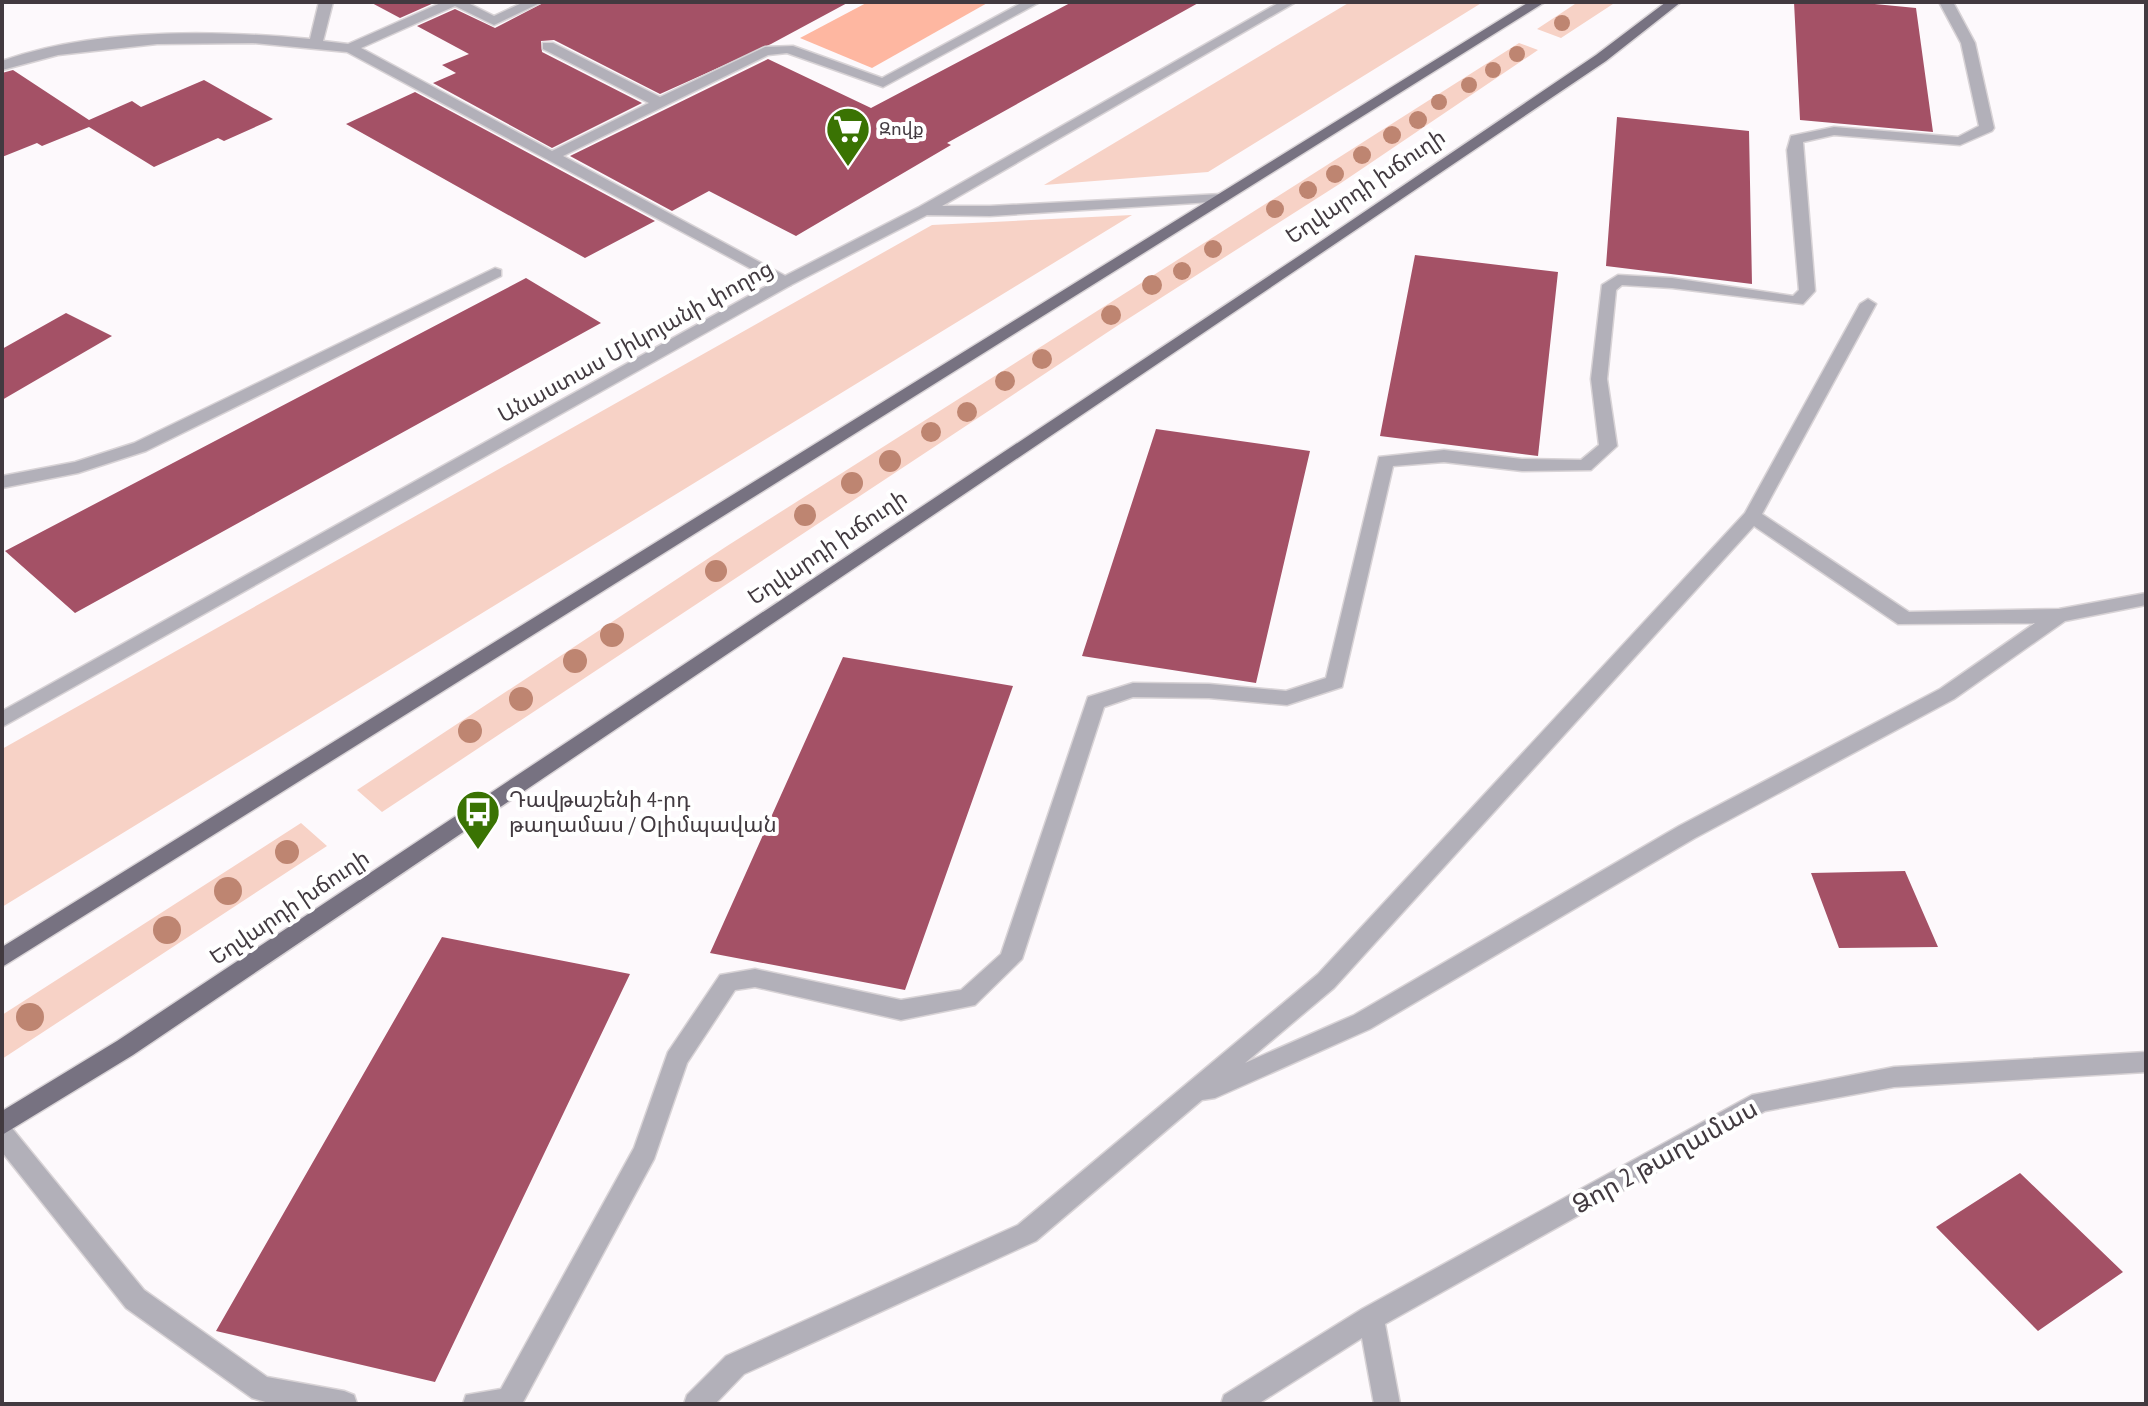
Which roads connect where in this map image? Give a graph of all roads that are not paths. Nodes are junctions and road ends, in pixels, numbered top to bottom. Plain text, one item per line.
1 (326, 2) edge
2 (455, 2) edge
3 (535, 2) edge
4 (1033, 2) edge
5 (1289, 2) edge
6 (1538, 2) edge
7 (1674, 2) edge
8 (1946, 2) edge
9 (316, 44) junction
10 (548, 46) dead end
11 (350, 48) junction
12 (2, 66) edge
13 (659, 102) junction
14 (552, 156) junction
15 (1222, 198) junction
16 (924, 210) junction
17 (495, 273) dead end
18 (785, 282) junction
19 (1868, 304) dead end
20 (2, 482) edge
21 (1752, 516) junction
22 (2146, 599) edge
23 (2059, 616) junction
24 (2, 720) edge
25 (2, 958) edge
26 (2146, 1062) edge
27 (1185, 1101) junction
28 (2, 1124) edge
29 (2, 1134) edge
30 (1371, 1318) junction
31 (344, 1404) edge
32 (476, 1404) edge
33 (697, 1404) edge
34 (1234, 1404) edge
35 (1387, 1404) edge

1 - 9 street
2 - 3 street
2 - 11 street
4 - 13 street
5 - 16 street, Անաստաս Միկոյանի փողոց
6 - 15 main road
7 - 28 main road, Եղվարդի խճուղի
8 - 32 street
9 - 11 street
9 - 12 street
10 - 13 street
11 - 14 street
13 - 14 street
14 - 18 street
15 - 16 street
15 - 25 main road
16 - 18 street, Անաստաս Միկոյանի փողոց
17 - 20 street
18 - 24 street, Անաստաս Միկոյանի փողոց
19 - 21 street
21 - 23 street
21 - 27 street
22 - 23 street
23 - 27 street
26 - 30 street, Ձոր 2 թաղամաս
27 - 33 street
29 - 31 street
30 - 34 street, Ձոր 2 թաղամաս
30 - 35 street

